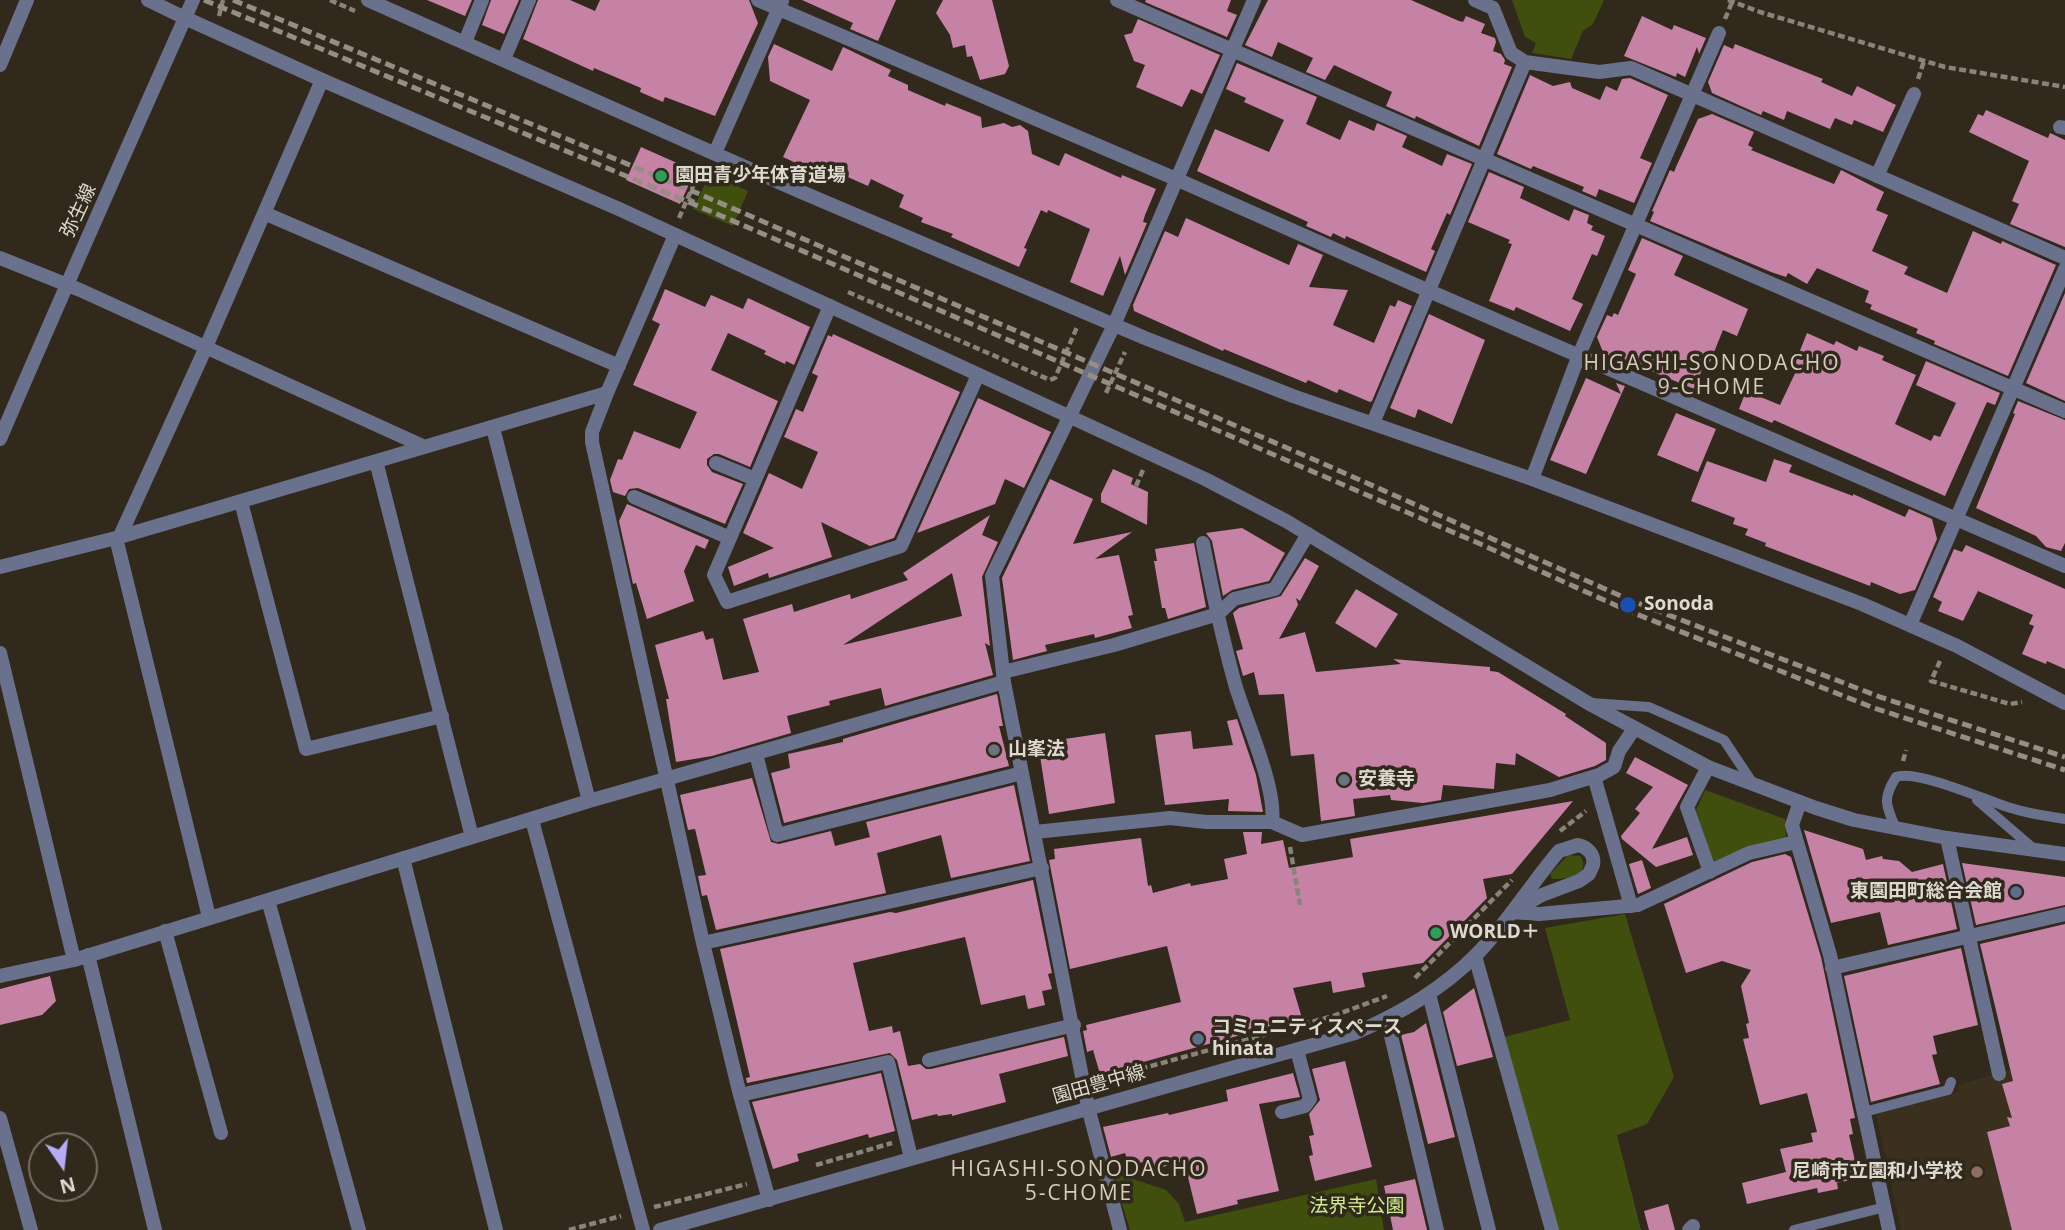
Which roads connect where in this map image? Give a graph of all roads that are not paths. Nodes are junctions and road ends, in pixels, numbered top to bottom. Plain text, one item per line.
1 (27, 0) edge
2 (148, 0) edge
3 (193, 0) edge
4 (368, 0) edge
5 (482, 0) edge
6 (529, 0) edge
7 (758, 0) edge
8 (1117, 0) edge
9 (1254, 0) edge
10 (1475, 0) edge
11 (780, 4) edge
12 (185, 18) junction
13 (1719, 33) dead end
14 (465, 42) junction
15 (1233, 50) junction
16 (504, 59) junction
17 (1525, 62) junction
18 (0, 65) edge
19 (322, 80) junction
20 (1692, 94) junction
21 (1914, 94) dead end
22 (715, 153) junction
23 (1485, 159) junction
24 (1877, 176) junction
25 (1176, 179) junction
26 (264, 213) junction
27 (1636, 224) junction
28 (675, 235) junction
29 (0, 258) edge
30 (2065, 258) edge
31 (2065, 269) edge
32 (66, 284) junction
33 (1429, 291) junction
34 (830, 306) junction
35 (1114, 325) junction
36 (205, 346) junction
37 (1578, 355) junction
38 (619, 366) junction
39 (978, 375) junction
40 (2013, 389) junction
41 (607, 393) junction
42 (2065, 411) edge
43 (1070, 417) junction
44 (1373, 424) junction
45 (493, 428) junction
46 (0, 439) edge
47 (425, 447) junction
48 (376, 461) junction
49 (716, 463) dead end
50 (755, 479) junction
51 (1532, 479) junction
52 (634, 498) dead end
53 (241, 502) junction
54 (1955, 518) junction
55 (1307, 534) junction
56 (118, 537) junction
57 (730, 538) junction
58 (1203, 543) dead end
59 (0, 566) edge
60 (2065, 566) edge
61 (1218, 614) junction
62 (1910, 625) junction
63 (0, 653) edge
64 (1004, 677) junction
65 (1588, 703) junction
66 (2065, 703) edge
67 (443, 716) junction
68 (1634, 729) junction
69 (756, 754) junction
70 (1708, 767) junction
71 (1022, 773) junction
72 (1599, 775) junction
73 (665, 780) junction
74 (1754, 785) junction
75 (1973, 796) junction
76 (589, 801) junction
77 (1800, 802) junction
78 (2065, 819) edge
79 (532, 820) junction
80 (1272, 822) junction
81 (1896, 829) junction
82 (1035, 832) junction
83 (472, 837) junction
84 (1947, 838) junction
85 (1796, 842) junction
86 (2034, 850) junction
87 (2065, 854) edge
88 (403, 858) junction
89 (1041, 868) junction
90 (1710, 872) junction
91 (268, 900) junction
92 (1631, 906) junction
93 (1512, 912) junction
94 (2065, 914) edge
95 (209, 917) junction
96 (165, 931) junction
97 (1968, 938) junction
98 (703, 943) junction
99 (1475, 956) junction
100 (81, 958) junction
101 (1832, 968) junction
102 (0, 976) edge
103 (1429, 993) junction
104 (1387, 1019) junction
105 (1074, 1025) junction
106 (1297, 1050) junction
107 (929, 1060) dead end
108 (1999, 1074) dead end
109 (1951, 1082) dead end
110 (740, 1095) junction
111 (1088, 1107) junction
112 (1282, 1112) dead end
113 (1864, 1112) junction
114 (0, 1118) edge
115 (221, 1133) dead end
116 (911, 1158) junction
117 (769, 1200) junction
118 (1885, 1208) junction
119 (31, 1230) edge
120 (155, 1230) edge
121 (359, 1230) edge
122 (496, 1230) edge
123 (643, 1230) edge
124 (660, 1230) edge
125 (1120, 1230) edge
126 (1437, 1230) edge
127 (1489, 1230) edge
128 (1552, 1230) edge
129 (1794, 1230) edge
130 (1889, 1230) edge

1 - 18 street
2 - 12 street
3 - 12 street, 弥生線
4 - 14 street
5 - 14 street
6 - 16 street
7 - 11 street
8 - 15 street
9 - 15 street
10 - 17 street
11 - 22 street
11 - 25 street
12 - 19 street
12 - 32 street, 弥生線
13 - 20 street
14 - 16 street
15 - 23 street
15 - 25 street
16 - 22 street
17 - 20 street
17 - 23 street
19 - 26 street
19 - 28 street
20 - 24 street
20 - 27 street
21 - 24 street
22 - 35 street
23 - 27 street
23 - 33 street
24 - 30 street
25 - 33 street
25 - 35 street
26 - 36 street
26 - 38 street
27 - 37 street
27 - 40 street
28 - 34 street
28 - 38 street
29 - 32 street
31 - 40 street
32 - 36 street
32 - 46 street, 弥生線
33 - 37 street
33 - 44 street
34 - 39 street
34 - 50 street
35 - 43 street
35 - 44 street
36 - 47 street
36 - 56 street
37 - 51 street
37 - 54 street
38 - 41 street
39 - 43 street
39 - 57 street
40 - 42 street
40 - 54 street
41 - 45 street
41 - 73 street
43 - 55 street
43 - 64 street
44 - 51 street
45 - 47 street
45 - 76 street
47 - 48 street
48 - 53 street
48 - 67 street
49 - 50 street
50 - 57 street
51 - 62 street
52 - 57 street
53 - 56 street
53 - 67 street
54 - 60 street
54 - 62 street
55 - 61 street
55 - 65 street
56 - 59 street
56 - 95 street
58 - 61 street
61 - 64 street
61 - 80 street
62 - 66 street
63 - 100 street
64 - 69 street
64 - 71 street
65 - 68 street
65 - 74 lane
67 - 83 street
68 - 70 street
68 - 72 street
69 - 71 street
69 - 73 street
70 - 74 street
70 - 90 street
71 - 82 street
72 - 80 street
72 - 92 street
73 - 76 street
73 - 98 street
74 - 77 street
75 - 78 lane
75 - 81 lane
75 - 86 lane
76 - 79 street
77 - 81 street
77 - 85 street
79 - 83 street
79 - 123 street
80 - 82 street
81 - 84 street
82 - 89 street
83 - 88 street
84 - 86 street
84 - 97 street
85 - 90 street
85 - 101 street
86 - 87 street
88 - 91 street
88 - 122 street
89 - 98 street
89 - 105 street
90 - 92 street
91 - 95 street
91 - 121 street
92 - 93 street
93 - 93 street, 園田豊中線
93 - 99 street, 園田豊中線
94 - 97 street
95 - 96 street
96 - 100 street
96 - 115 street
97 - 101 street
97 - 108 street
98 - 110 street
99 - 103 street, 園田豊中線
99 - 128 street
100 - 102 street
100 - 120 street
101 - 113 street
103 - 104 street, 園田豊中線
103 - 127 street
104 - 106 street, 園田豊中線
104 - 126 street
105 - 107 street
105 - 111 street
106 - 111 street, 園田豊中線
106 - 112 street
109 - 113 lane
110 - 116 street
110 - 117 street
111 - 116 street, 園田豊中線
111 - 125 street
113 - 118 street
114 - 119 street
116 - 117 street, 園田豊中線
117 - 124 street, 園田豊中線
118 - 129 lane
118 - 130 street

